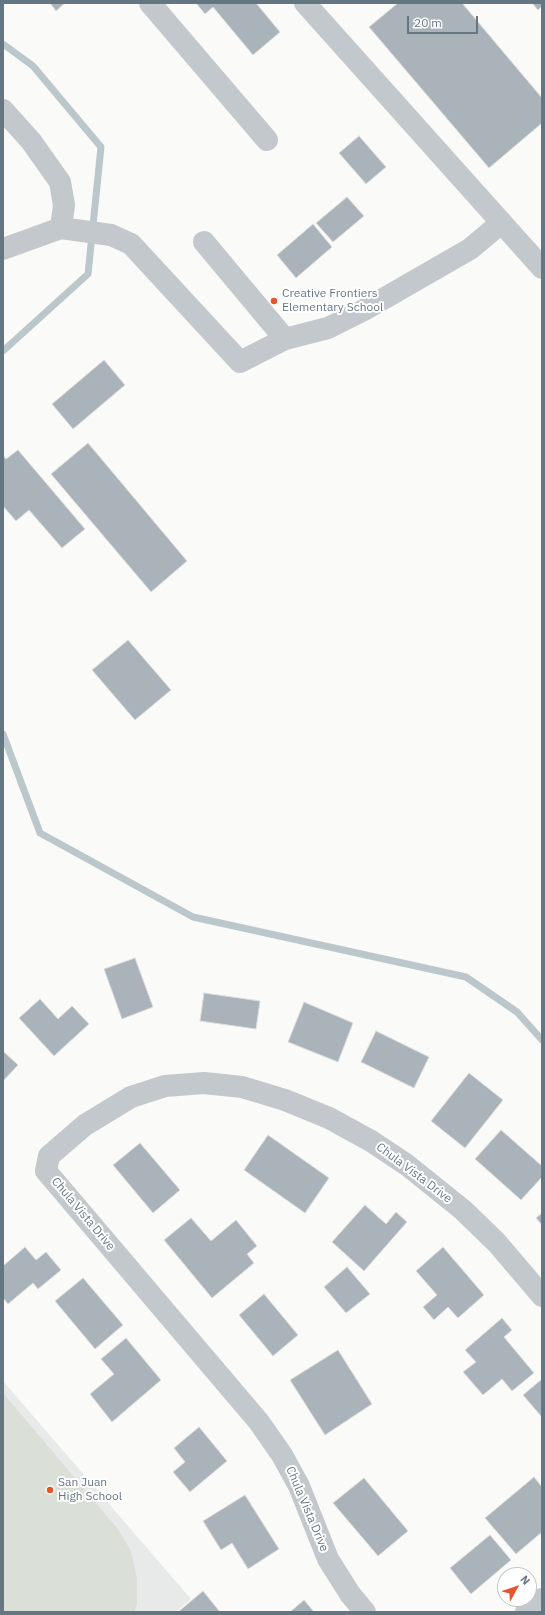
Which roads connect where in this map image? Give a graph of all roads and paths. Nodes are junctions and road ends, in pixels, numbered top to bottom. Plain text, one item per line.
1 (150, 3) edge
2 (305, 3) edge
3 (3, 110) edge
4 (267, 140) dead end
5 (501, 223) junction
6 (68, 229) junction
7 (204, 242) dead end
8 (3, 249) edge
9 (542, 268) edge
10 (285, 339) junction
11 (542, 1296) edge
12 (542, 1599) edge
13 (365, 1612) edge
14 (526, 1612) edge

1 - 4 street
2 - 5 street
3 - 6 street
5 - 9 street
5 - 10 street
6 - 8 street
6 - 10 street
7 - 10 street
11 - 13 street, Chula Vista Drive
12 - 14 street

